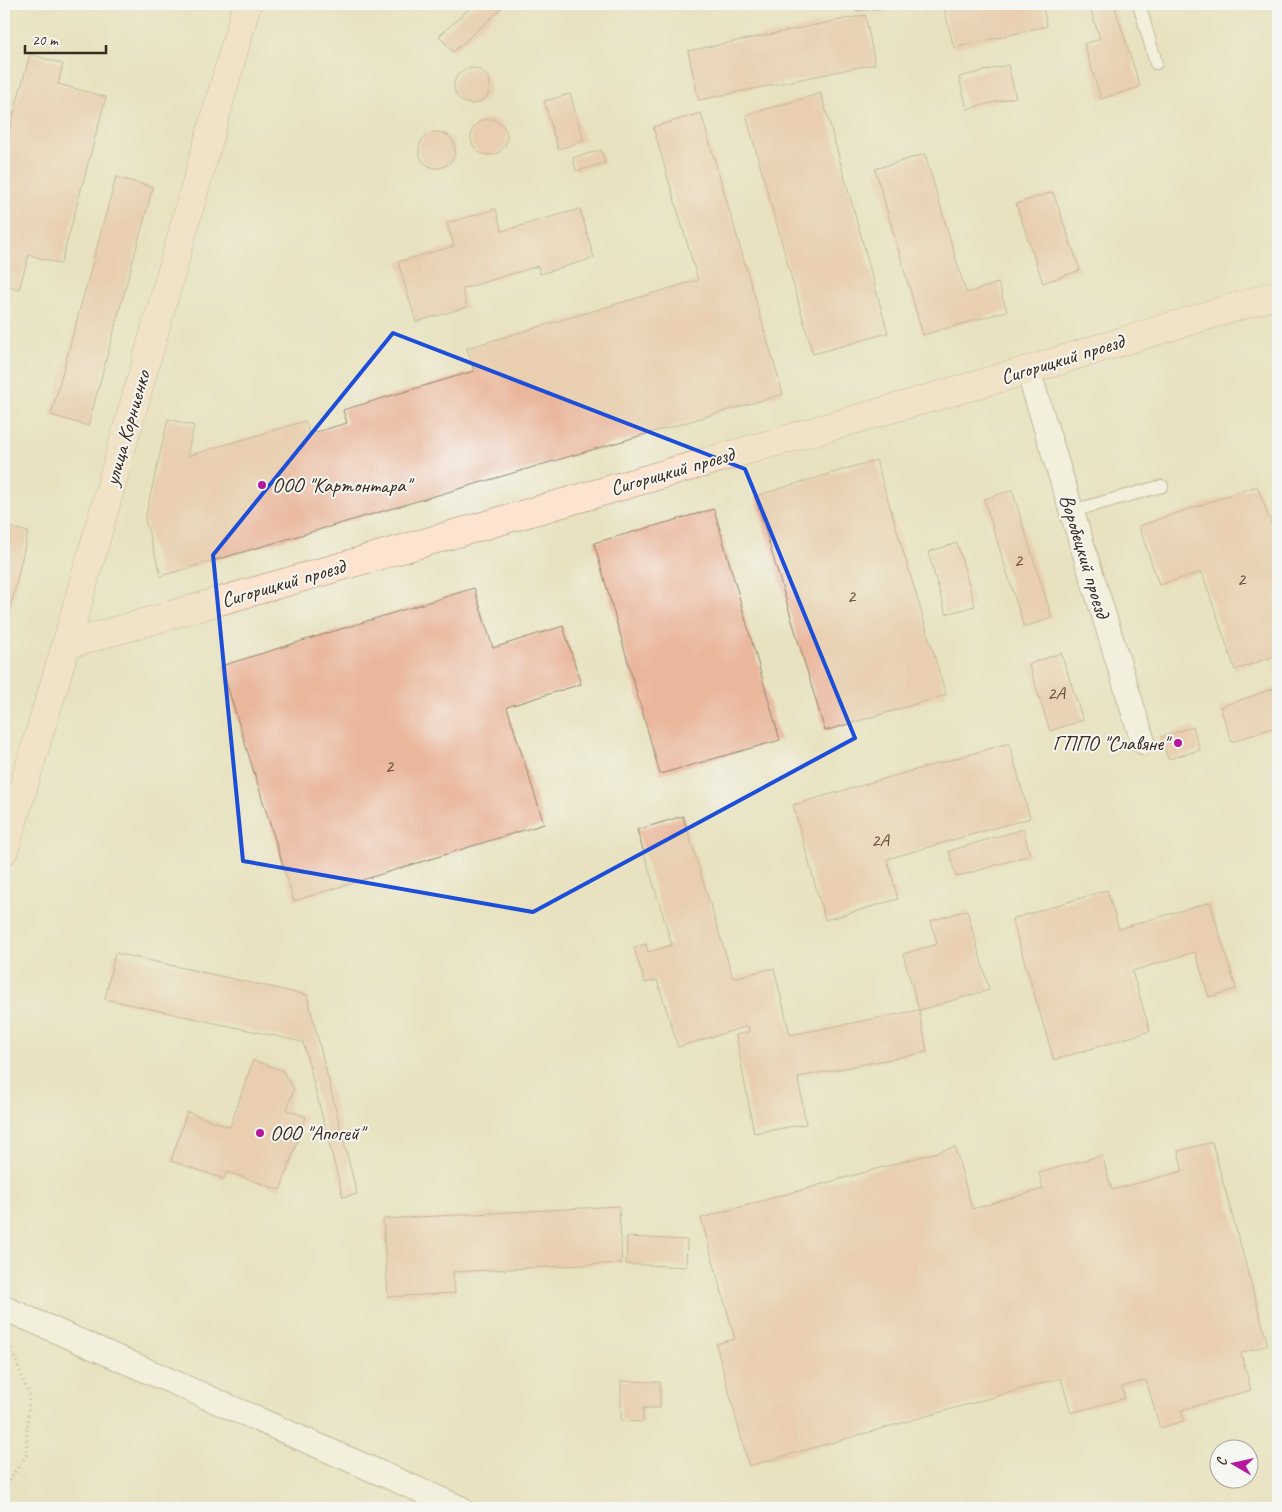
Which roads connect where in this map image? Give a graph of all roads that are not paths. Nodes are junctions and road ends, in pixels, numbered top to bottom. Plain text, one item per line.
1 (246, 4) edge
2 (1139, 4) edge
3 (1156, 63) dead end
4 (1278, 294) edge
5 (1028, 370) junction
6 (1162, 486) dead end
7 (1072, 511) junction
8 (66, 646) junction
9 (1143, 742) dead end
10 (4, 851) edge
11 (9, 1310) edge
12 (460, 1508) edge

1 - 8 street, улица Корниенко
2 - 3 lane
4 - 5 street, Сигорицкий проезд
5 - 7 street, Воробецкий проезд
5 - 8 street, Сигорицкий проезд
6 - 7 lane
7 - 9 street, Воробецкий проезд
8 - 10 street, улица Корниенко
11 - 12 street

